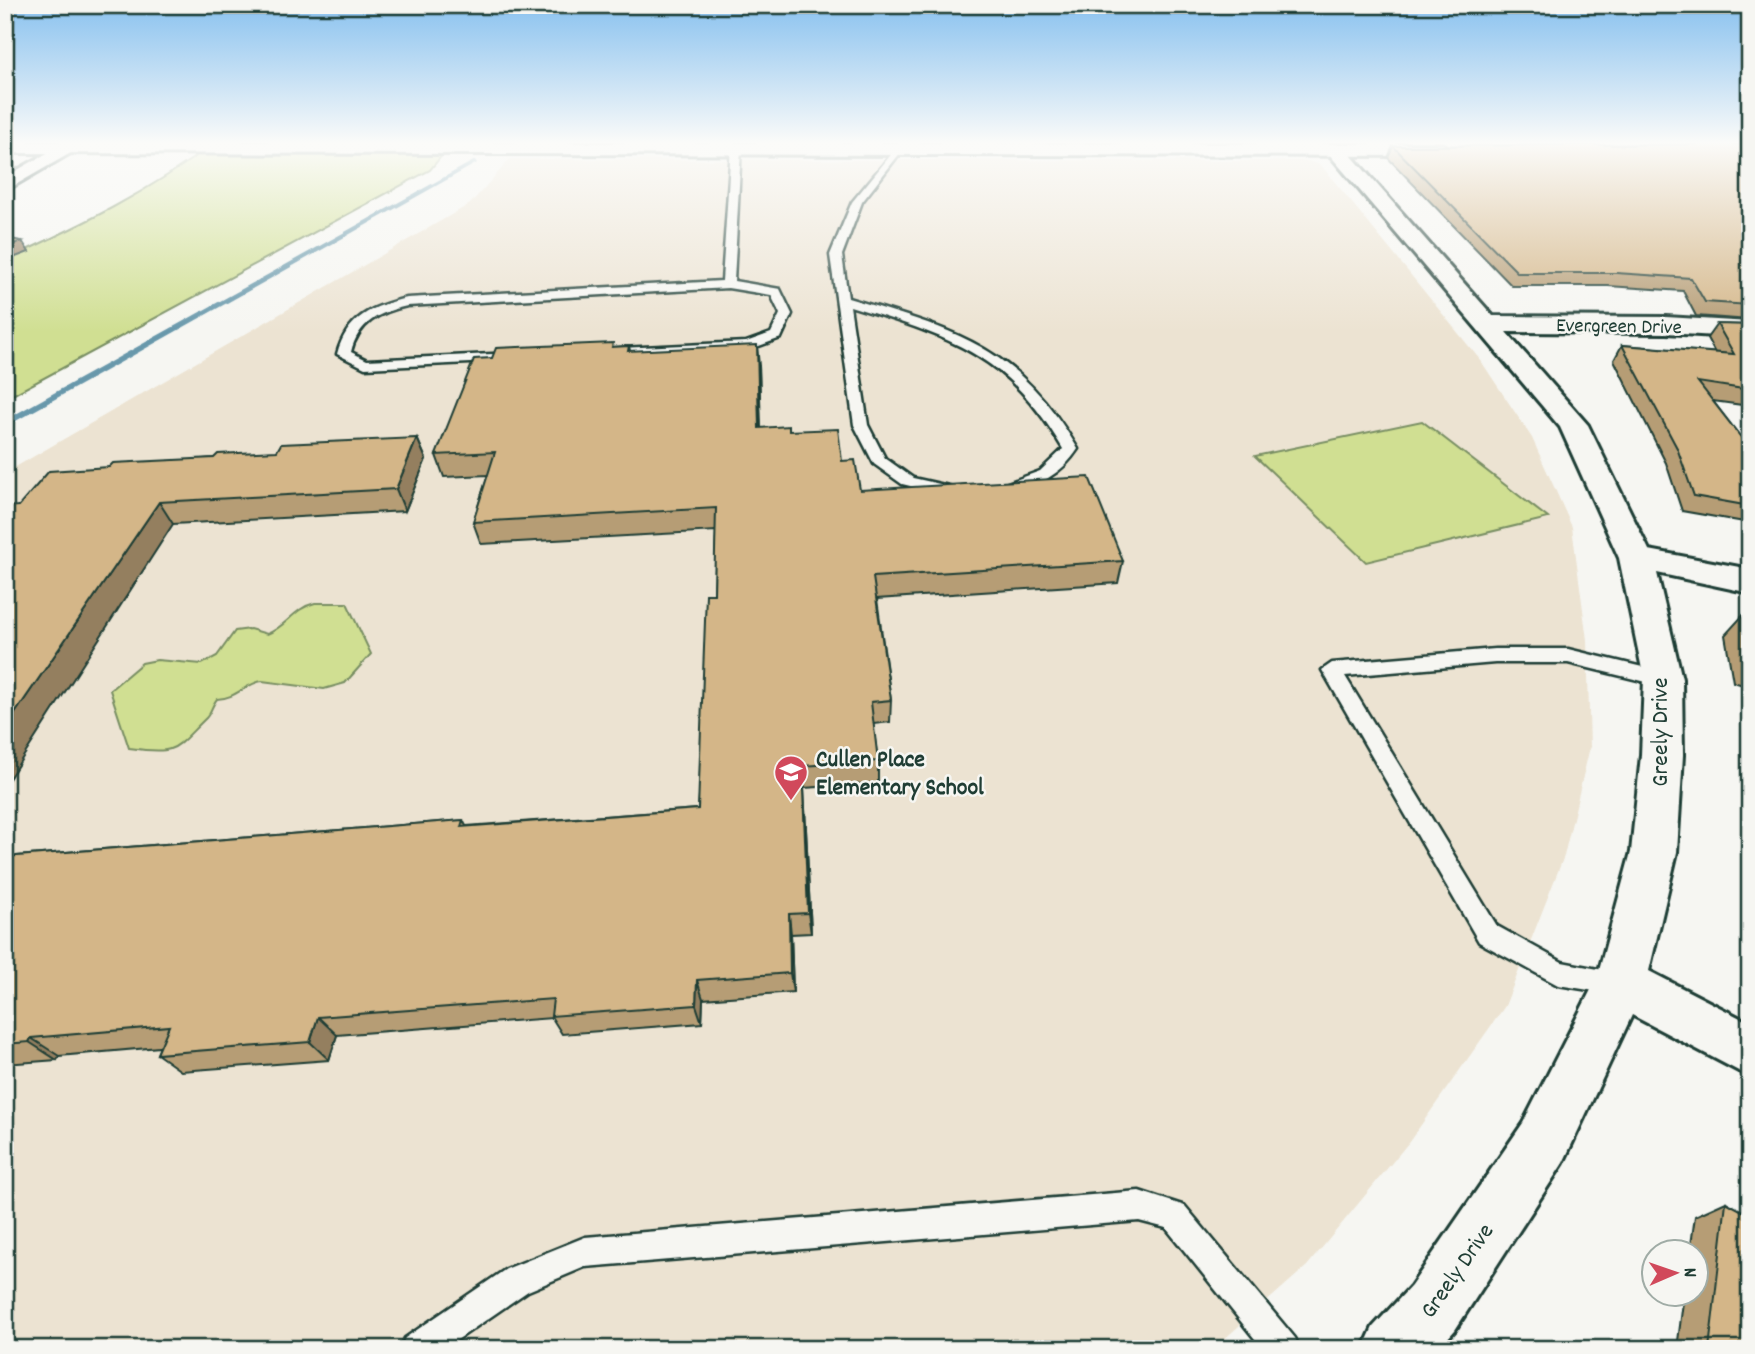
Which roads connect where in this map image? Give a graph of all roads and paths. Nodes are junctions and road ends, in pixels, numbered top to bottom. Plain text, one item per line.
1 (733, 205) edge
2 (855, 205) edge
3 (1384, 205) edge
4 (728, 284) junction
5 (843, 300) junction
6 (1488, 324) junction
7 (1750, 330) edge
8 (993, 487) edge
9 (969, 489) edge
10 (1636, 558) junction
11 (1750, 581) edge
12 (1662, 679) junction
13 (1621, 984) junction
14 (1750, 1051) edge
15 (416, 1349) edge
16 (1284, 1349) edge
17 (1395, 1349) edge

1 - 4 lane
2 - 5 lane
3 - 6 street, Greely Drive
4 - 4 lane
5 - 8 lane
5 - 9 lane
6 - 7 street, Evergreen Drive
6 - 10 street, Greely Drive
10 - 11 street
10 - 12 street, Greely Drive
12 - 13 street, Greely Drive
12 - 13 lane
13 - 14 street
13 - 17 street, Greely Drive
15 - 16 lane

